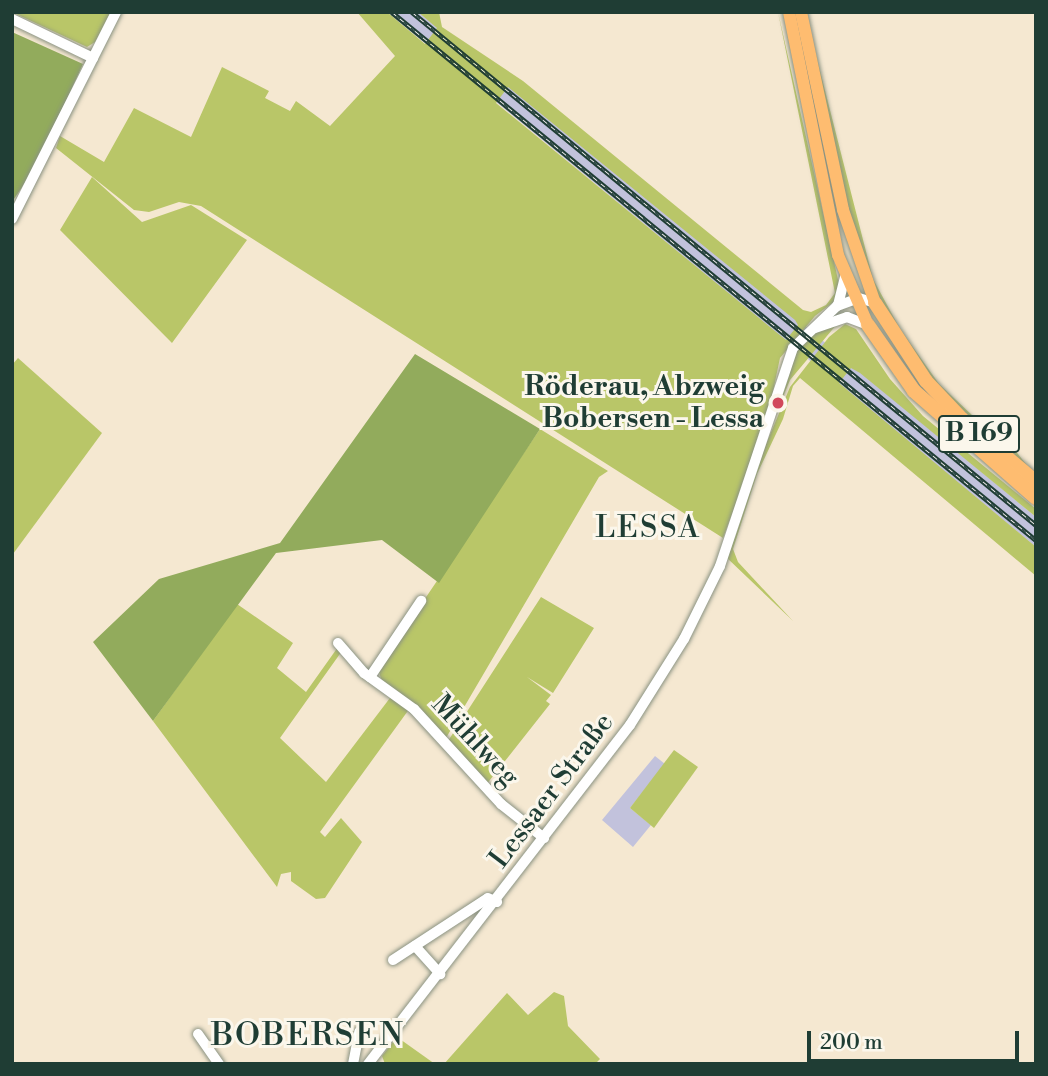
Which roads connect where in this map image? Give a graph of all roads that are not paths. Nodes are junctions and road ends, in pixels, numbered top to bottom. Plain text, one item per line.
1 (116, 12) edge
2 (789, 12) edge
3 (801, 12) edge
4 (12, 19) edge
5 (93, 58) junction
6 (12, 219) edge
7 (845, 276) junction
8 (855, 299) junction
9 (875, 303) junction
10 (837, 306) junction
11 (868, 325) junction
12 (811, 329) junction
13 (1036, 482) edge
14 (1036, 498) edge
15 (421, 601) dead end
16 (338, 643) dead end
17 (370, 677) junction
18 (544, 838) junction
19 (497, 902) junction
20 (415, 946) junction
21 (393, 960) dead end
22 (440, 974) junction
23 (359, 1032) dead end
24 (198, 1034) dead end
25 (219, 1064) edge
26 (353, 1064) edge
27 (368, 1064) edge

1 - 5 street
2 - 7 main road, B 169
3 - 9 main road, B 169
4 - 5 street
5 - 6 street
7 - 8 main road, B 169
7 - 10 street
8 - 9 street
8 - 10 street
8 - 11 main road, B 169
9 - 13 highway, B 169
10 - 12 street, Lessaer Straße
11 - 12 street
11 - 14 highway, B 169
12 - 18 street, Lessaer Straße
15 - 17 street
16 - 17 street, Mühlweg
17 - 18 street, Mühlweg
18 - 19 street, Lessaer Straße
19 - 20 street
19 - 22 street, Lessaer Straße
20 - 21 street
20 - 22 street
22 - 27 street, Lessaer Straße
23 - 26 street
24 - 25 street

